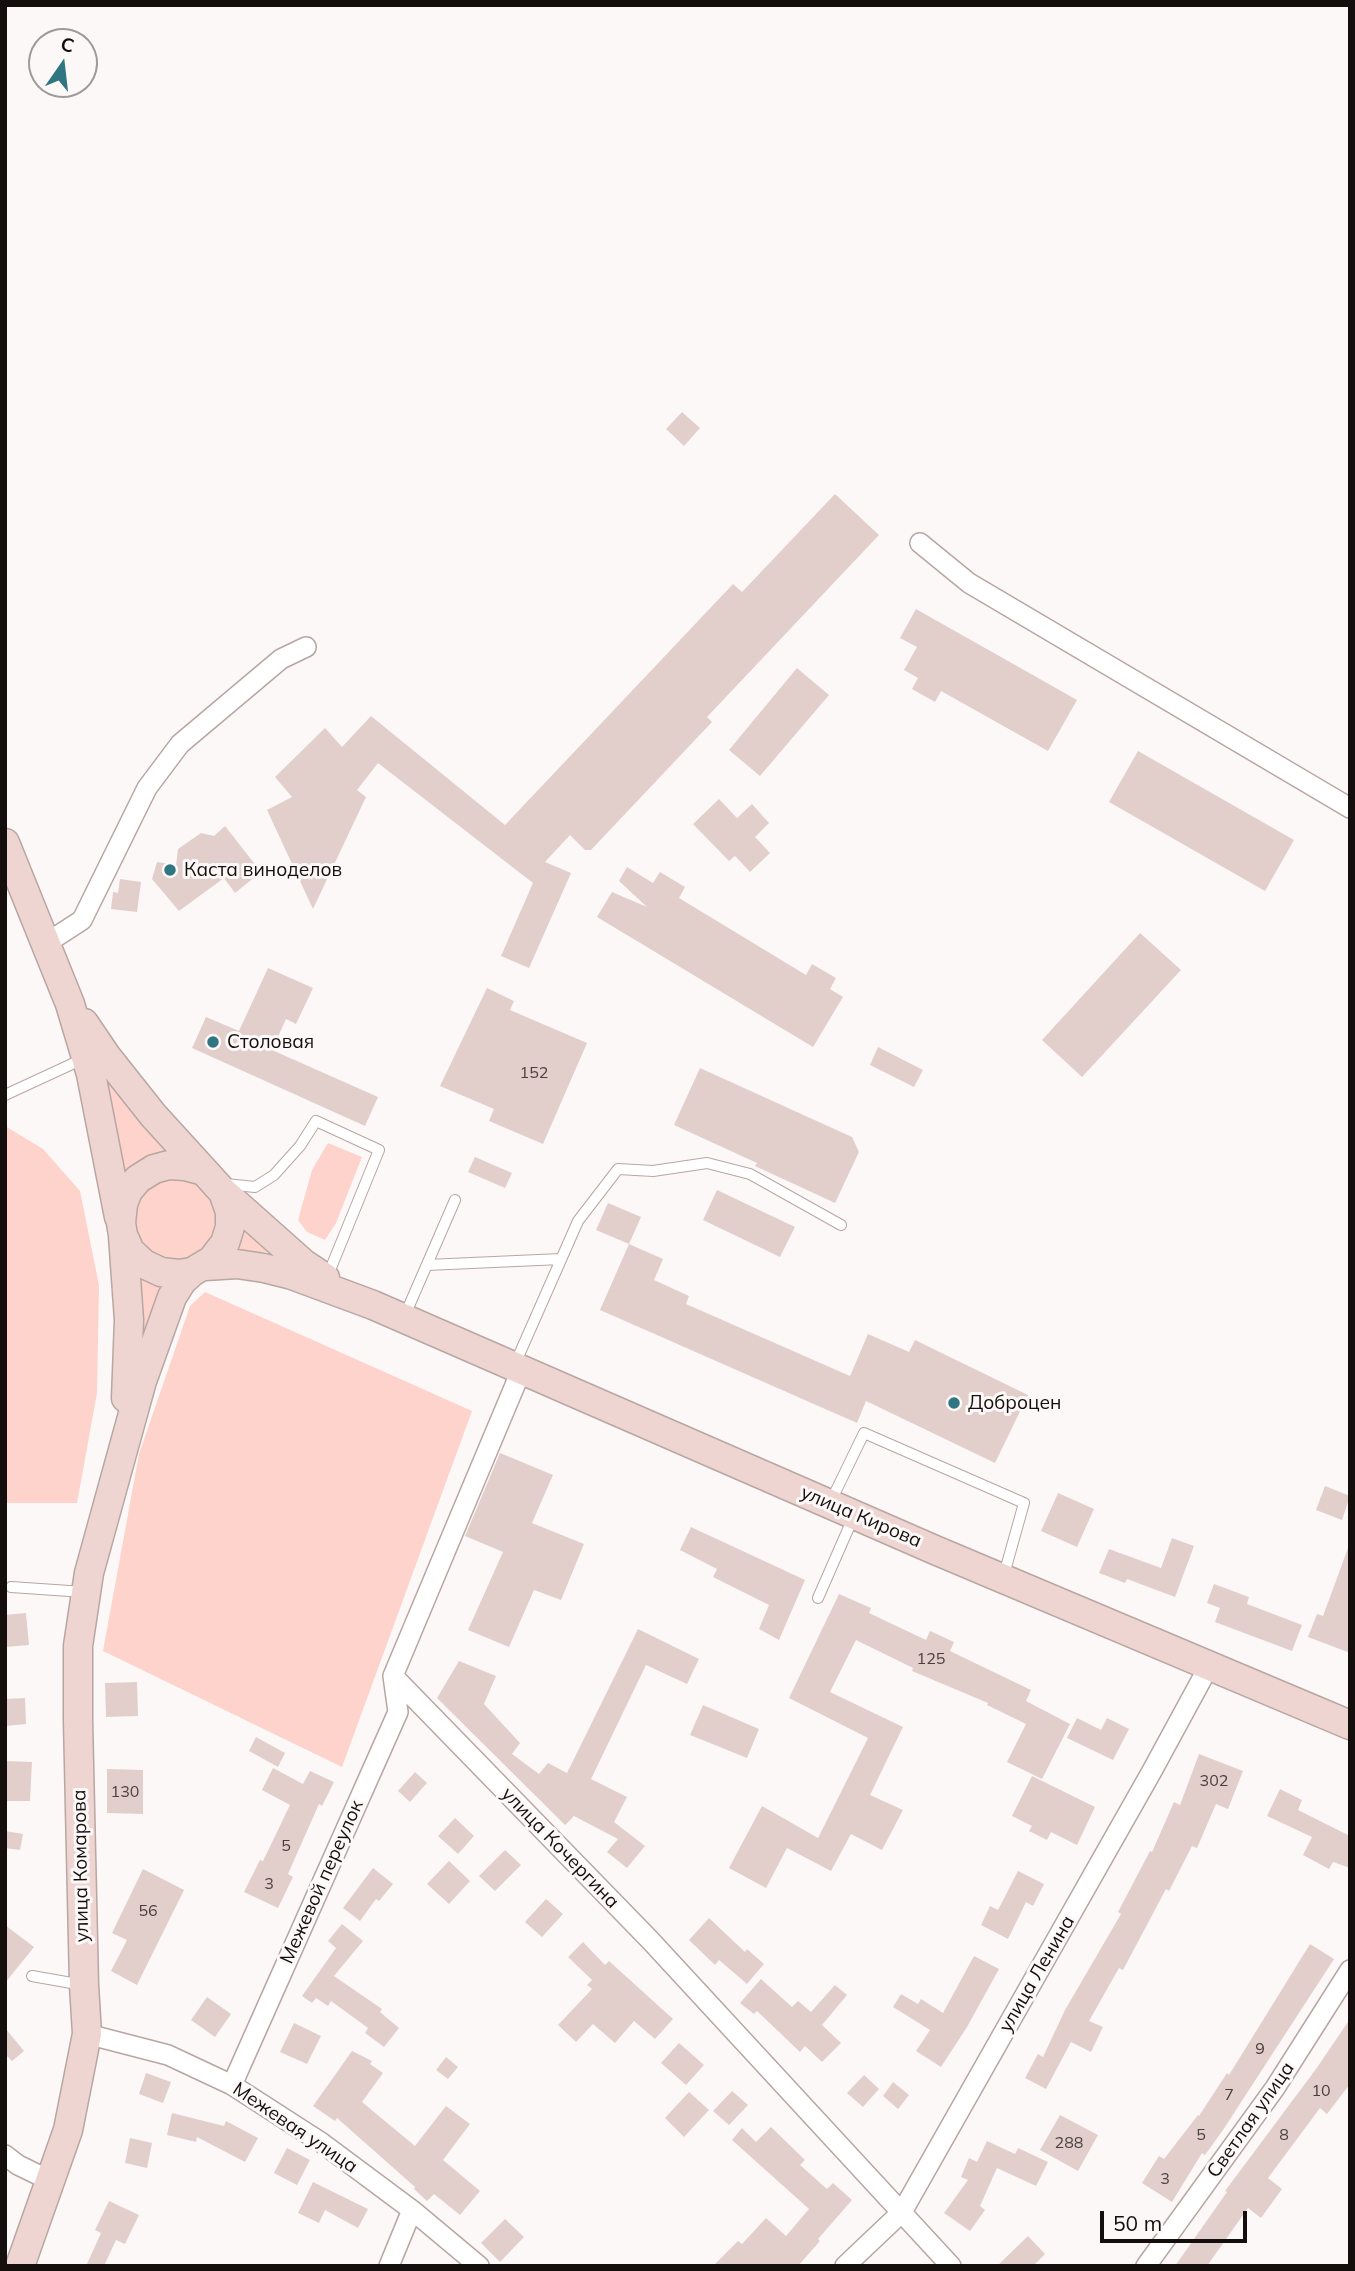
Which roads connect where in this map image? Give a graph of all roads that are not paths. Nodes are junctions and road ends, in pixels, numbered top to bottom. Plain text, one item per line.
1 (920, 543) dead end
2 (306, 647) dead end
3 (1350, 808) edge
4 (5, 843) edge
5 (45, 944) junction
6 (70, 1004) junction
7 (86, 1057) junction
8 (5, 1094) edge
9 (213, 1181) junction
10 (455, 1200) dead end
11 (841, 1224) dead end
12 (122, 1229) junction
13 (561, 1259) junction
14 (427, 1265) junction
15 (198, 1269) junction
16 (326, 1279) junction
17 (373, 1305) junction
18 (404, 1319) junction
19 (517, 1369) junction
20 (119, 1460) junction
21 (842, 1509) junction
22 (1003, 1578) junction
23 (12, 1587) dead end
24 (86, 1592) junction
25 (818, 1598) dead end
26 (1209, 1667) junction
27 (393, 1676) junction
28 (1350, 1725) edge
29 (1350, 1970) edge
30 (32, 1976) dead end
31 (83, 1985) junction
32 (87, 2034) junction
33 (232, 2085) junction
34 (5, 2155) edge
35 (51, 2181) junction
36 (412, 2210) junction
37 (902, 2212) junction
38 (20, 2266) edge
39 (389, 2266) edge
40 (479, 2266) edge
41 (845, 2266) edge
42 (951, 2266) edge
43 (1146, 2266) edge

1 - 3 street
2 - 5 street
4 - 5 main road
5 - 6 main road
6 - 7 main road
6 - 9 main road
7 - 8 lane
7 - 12 main road
9 - 12 main road
9 - 15 main road
9 - 16 main road
9 - 16 lane
10 - 14 lane
11 - 13 lane
12 - 15 main road
12 - 20 main road
13 - 14 lane
13 - 19 lane
14 - 18 lane
15 - 17 main road
15 - 20 main road
16 - 17 main road
17 - 18 main road, улица Кирова
18 - 19 main road, улица Кирова
19 - 21 main road, улица Кирова
19 - 27 street
20 - 24 main road, улица Комарова
21 - 22 main road, улица Кирова
21 - 22 lane
21 - 25 lane
22 - 26 main road, улица Кирова
23 - 24 lane
24 - 31 main road, улица Комарова
26 - 28 main road, улица Кирова
26 - 37 street, улица Ленина
27 - 33 street, Межевой переулок
27 - 37 street, улица Кочергина
29 - 43 street, Светлая улица
30 - 31 lane
31 - 32 main road, улица Комарова
32 - 33 street, Межевая улица
32 - 35 main road, улица Комарова
33 - 36 street, Межевая улица
34 - 35 street
35 - 38 main road, улица Комарова
36 - 39 street
36 - 40 street, Межевая улица
37 - 41 street, улица Ленина
37 - 42 street, улица Кочергина

